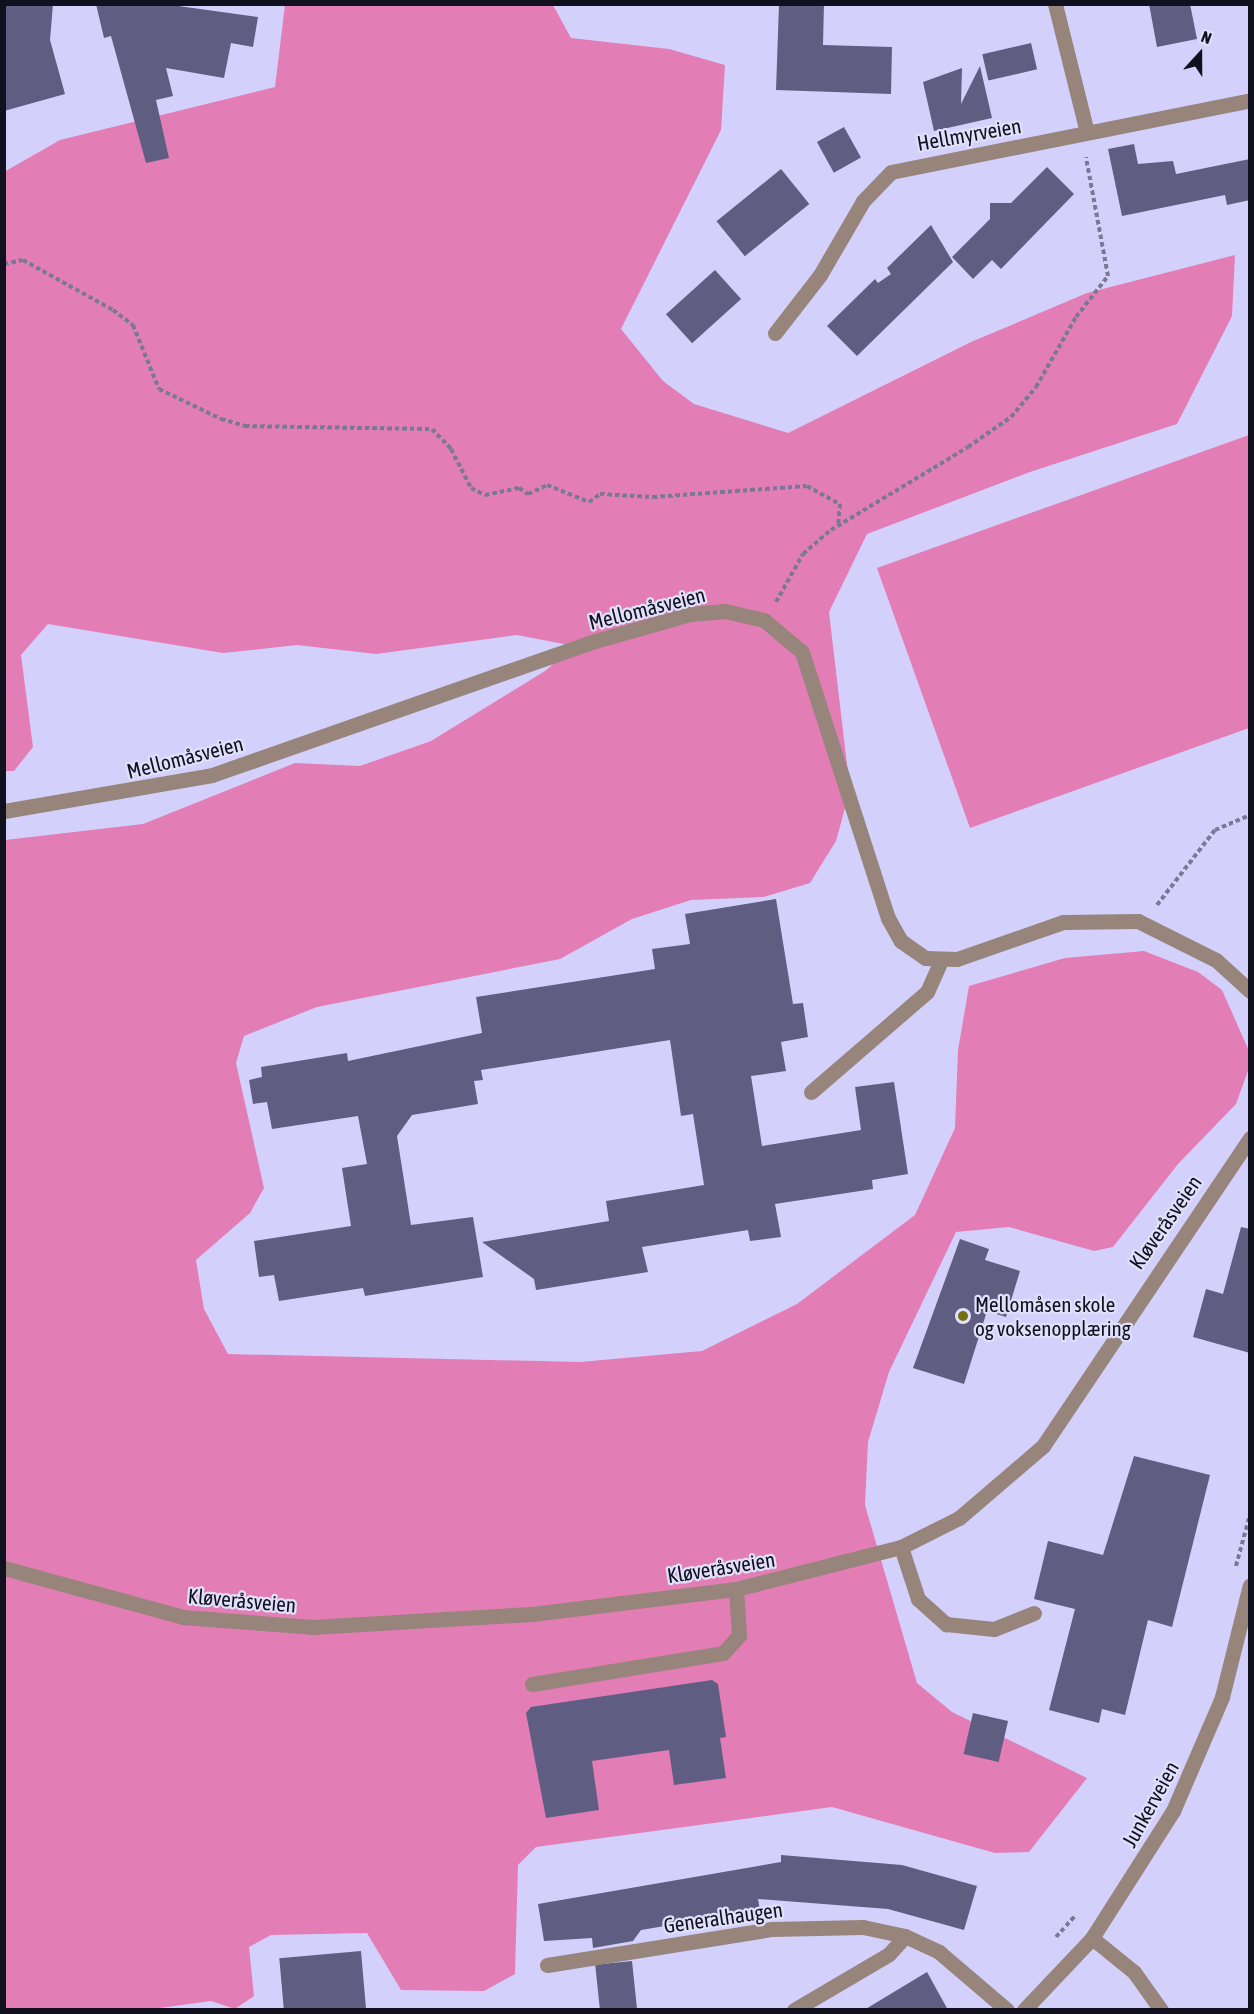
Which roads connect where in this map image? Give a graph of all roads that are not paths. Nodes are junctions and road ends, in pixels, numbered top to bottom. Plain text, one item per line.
1 (1055, 4) edge
2 (1250, 100) edge
3 (1087, 132) junction
4 (775, 333) dead end
5 (4, 811) edge
6 (942, 959) junction
7 (1250, 991) edge
8 (811, 1092) dead end
9 (1250, 1138) edge
10 (901, 1547) junction
11 (4, 1568) edge
12 (1250, 1585) edge
13 (736, 1588) junction
14 (1034, 1613) dead end
15 (532, 1684) dead end
16 (905, 1936) junction
17 (1092, 1938) junction
18 (547, 1965) dead end
19 (794, 2010) edge
20 (1007, 2010) edge
21 (1024, 2010) edge
22 (1161, 2010) edge

1 - 3 street
2 - 3 street, Hellmyrveien
3 - 4 street, Hellmyrveien
5 - 6 street, Mellomåsveien
6 - 7 street, Mellomåsveien
6 - 8 street
9 - 10 street, Kløveråsveien
10 - 13 street, Kløveråsveien
10 - 14 street
11 - 13 street, Kløveråsveien
12 - 17 street, Junkerveien
13 - 15 street
16 - 18 street, Generalhaugen
16 - 19 street
16 - 20 street, Generalhaugen
17 - 21 street, Junkerveien
17 - 22 street

